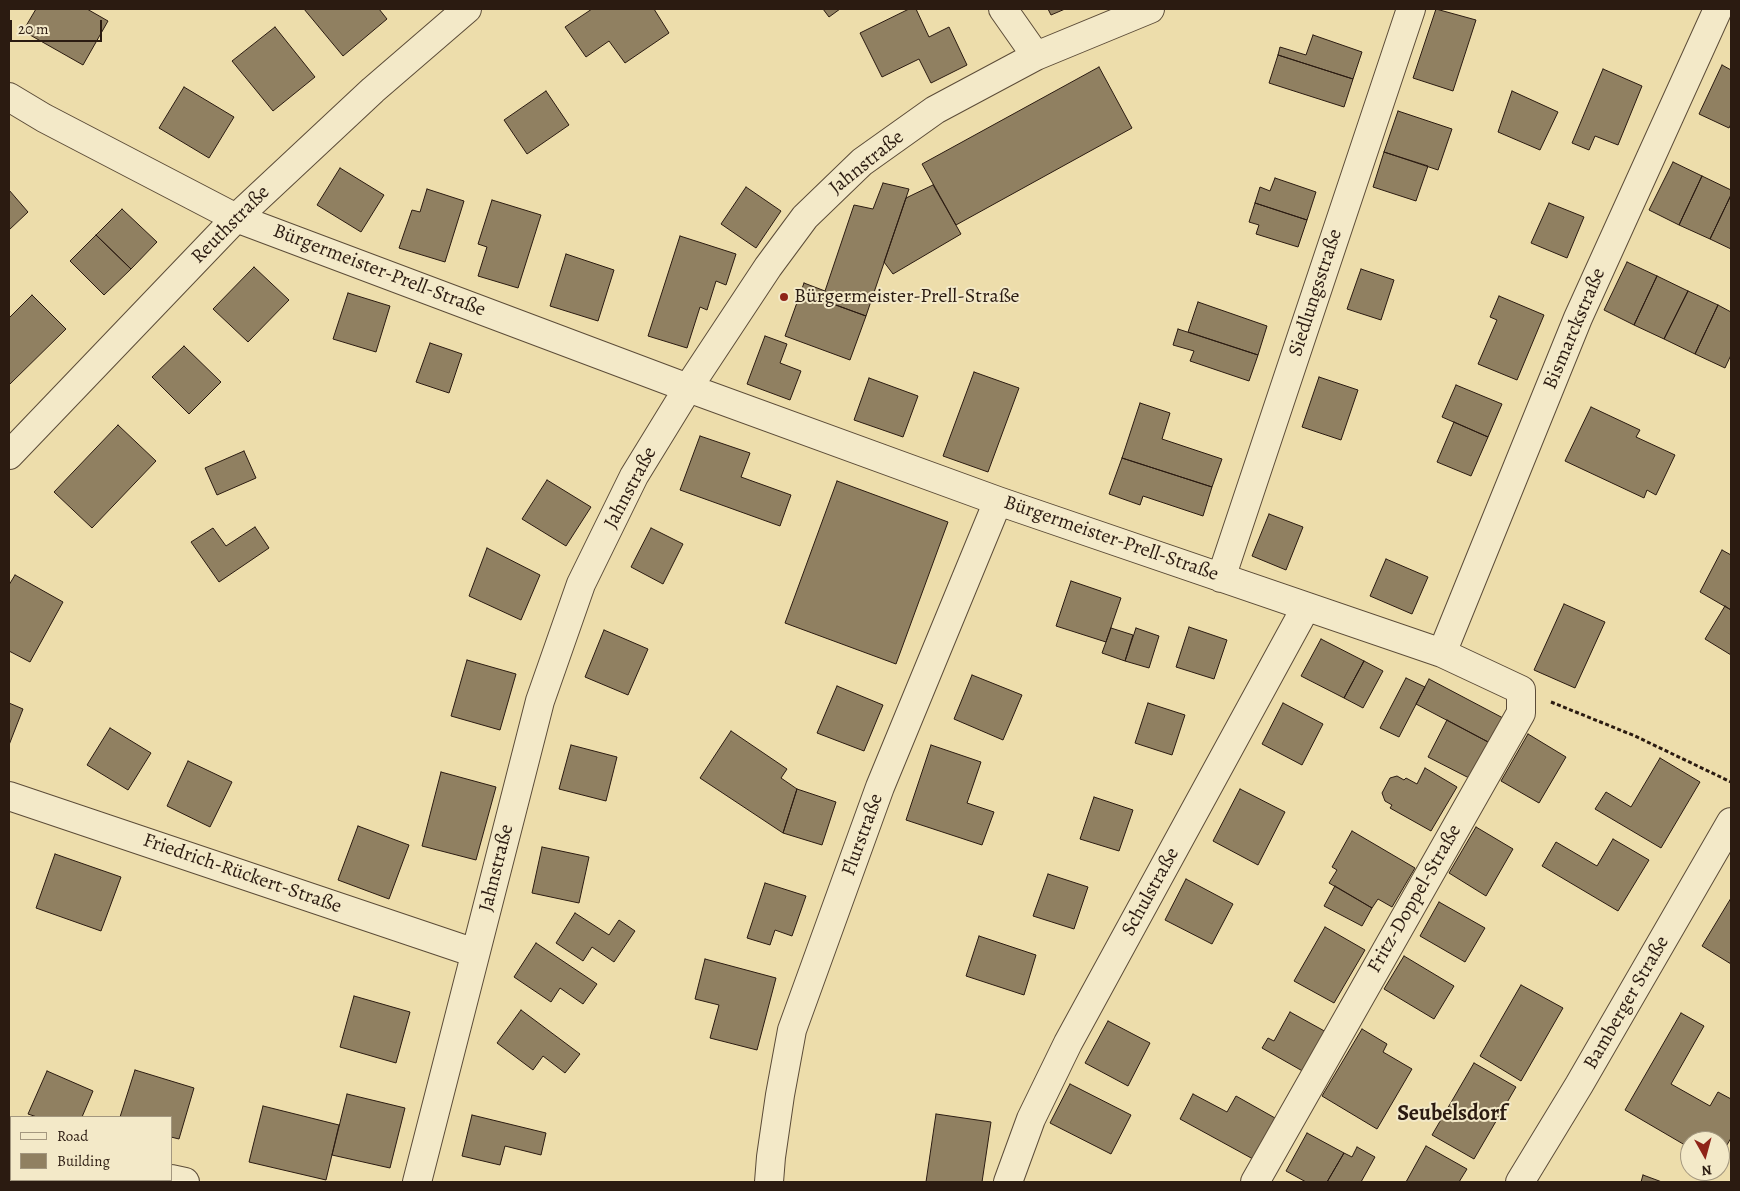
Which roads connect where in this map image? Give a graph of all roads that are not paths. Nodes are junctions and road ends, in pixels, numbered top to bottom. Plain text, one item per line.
1 (467, 9) edge
2 (1003, 9) edge
3 (1150, 9) edge
4 (1411, 9) edge
5 (1718, 9) edge
6 (1036, 56) junction
7 (9, 97) edge
8 (236, 218) junction
9 (688, 388) junction
10 (9, 455) edge
11 (998, 501) junction
12 (1221, 578) junction
13 (1306, 607) junction
14 (1442, 653) junction
15 (9, 796) edge
16 (1729, 833) edge
17 (475, 953) junction
18 (172, 1179) edge
19 (186, 1182) edge
20 (417, 1182) edge
21 (769, 1182) edge
22 (1008, 1182) edge
23 (1255, 1182) edge
24 (1520, 1182) edge

1 - 8 street, Reuthstraße
2 - 6 street
3 - 6 street, Jahnstraße
4 - 12 street, Siedlungsstraße
5 - 14 street, Bismarckstraße
6 - 9 street, Jahnstraße
7 - 8 street, Bürgermeister-Prell-Straße
8 - 9 street, Bürgermeister-Prell-Straße
8 - 10 street, Reuthstraße
9 - 11 street, Bürgermeister-Prell-Straße
9 - 17 street, Jahnstraße
11 - 12 street, Bürgermeister-Prell-Straße
11 - 21 street, Flurstraße
12 - 13 street, Bürgermeister-Prell-Straße
13 - 14 street, Bürgermeister-Prell-Straße
13 - 22 street, Schulstraße
14 - 23 street, Fritz-Doppel-Straße
15 - 17 street, Friedrich-Rückert-Straße
16 - 24 street, Bamberger Straße
17 - 20 street, Jahnstraße
18 - 19 street

